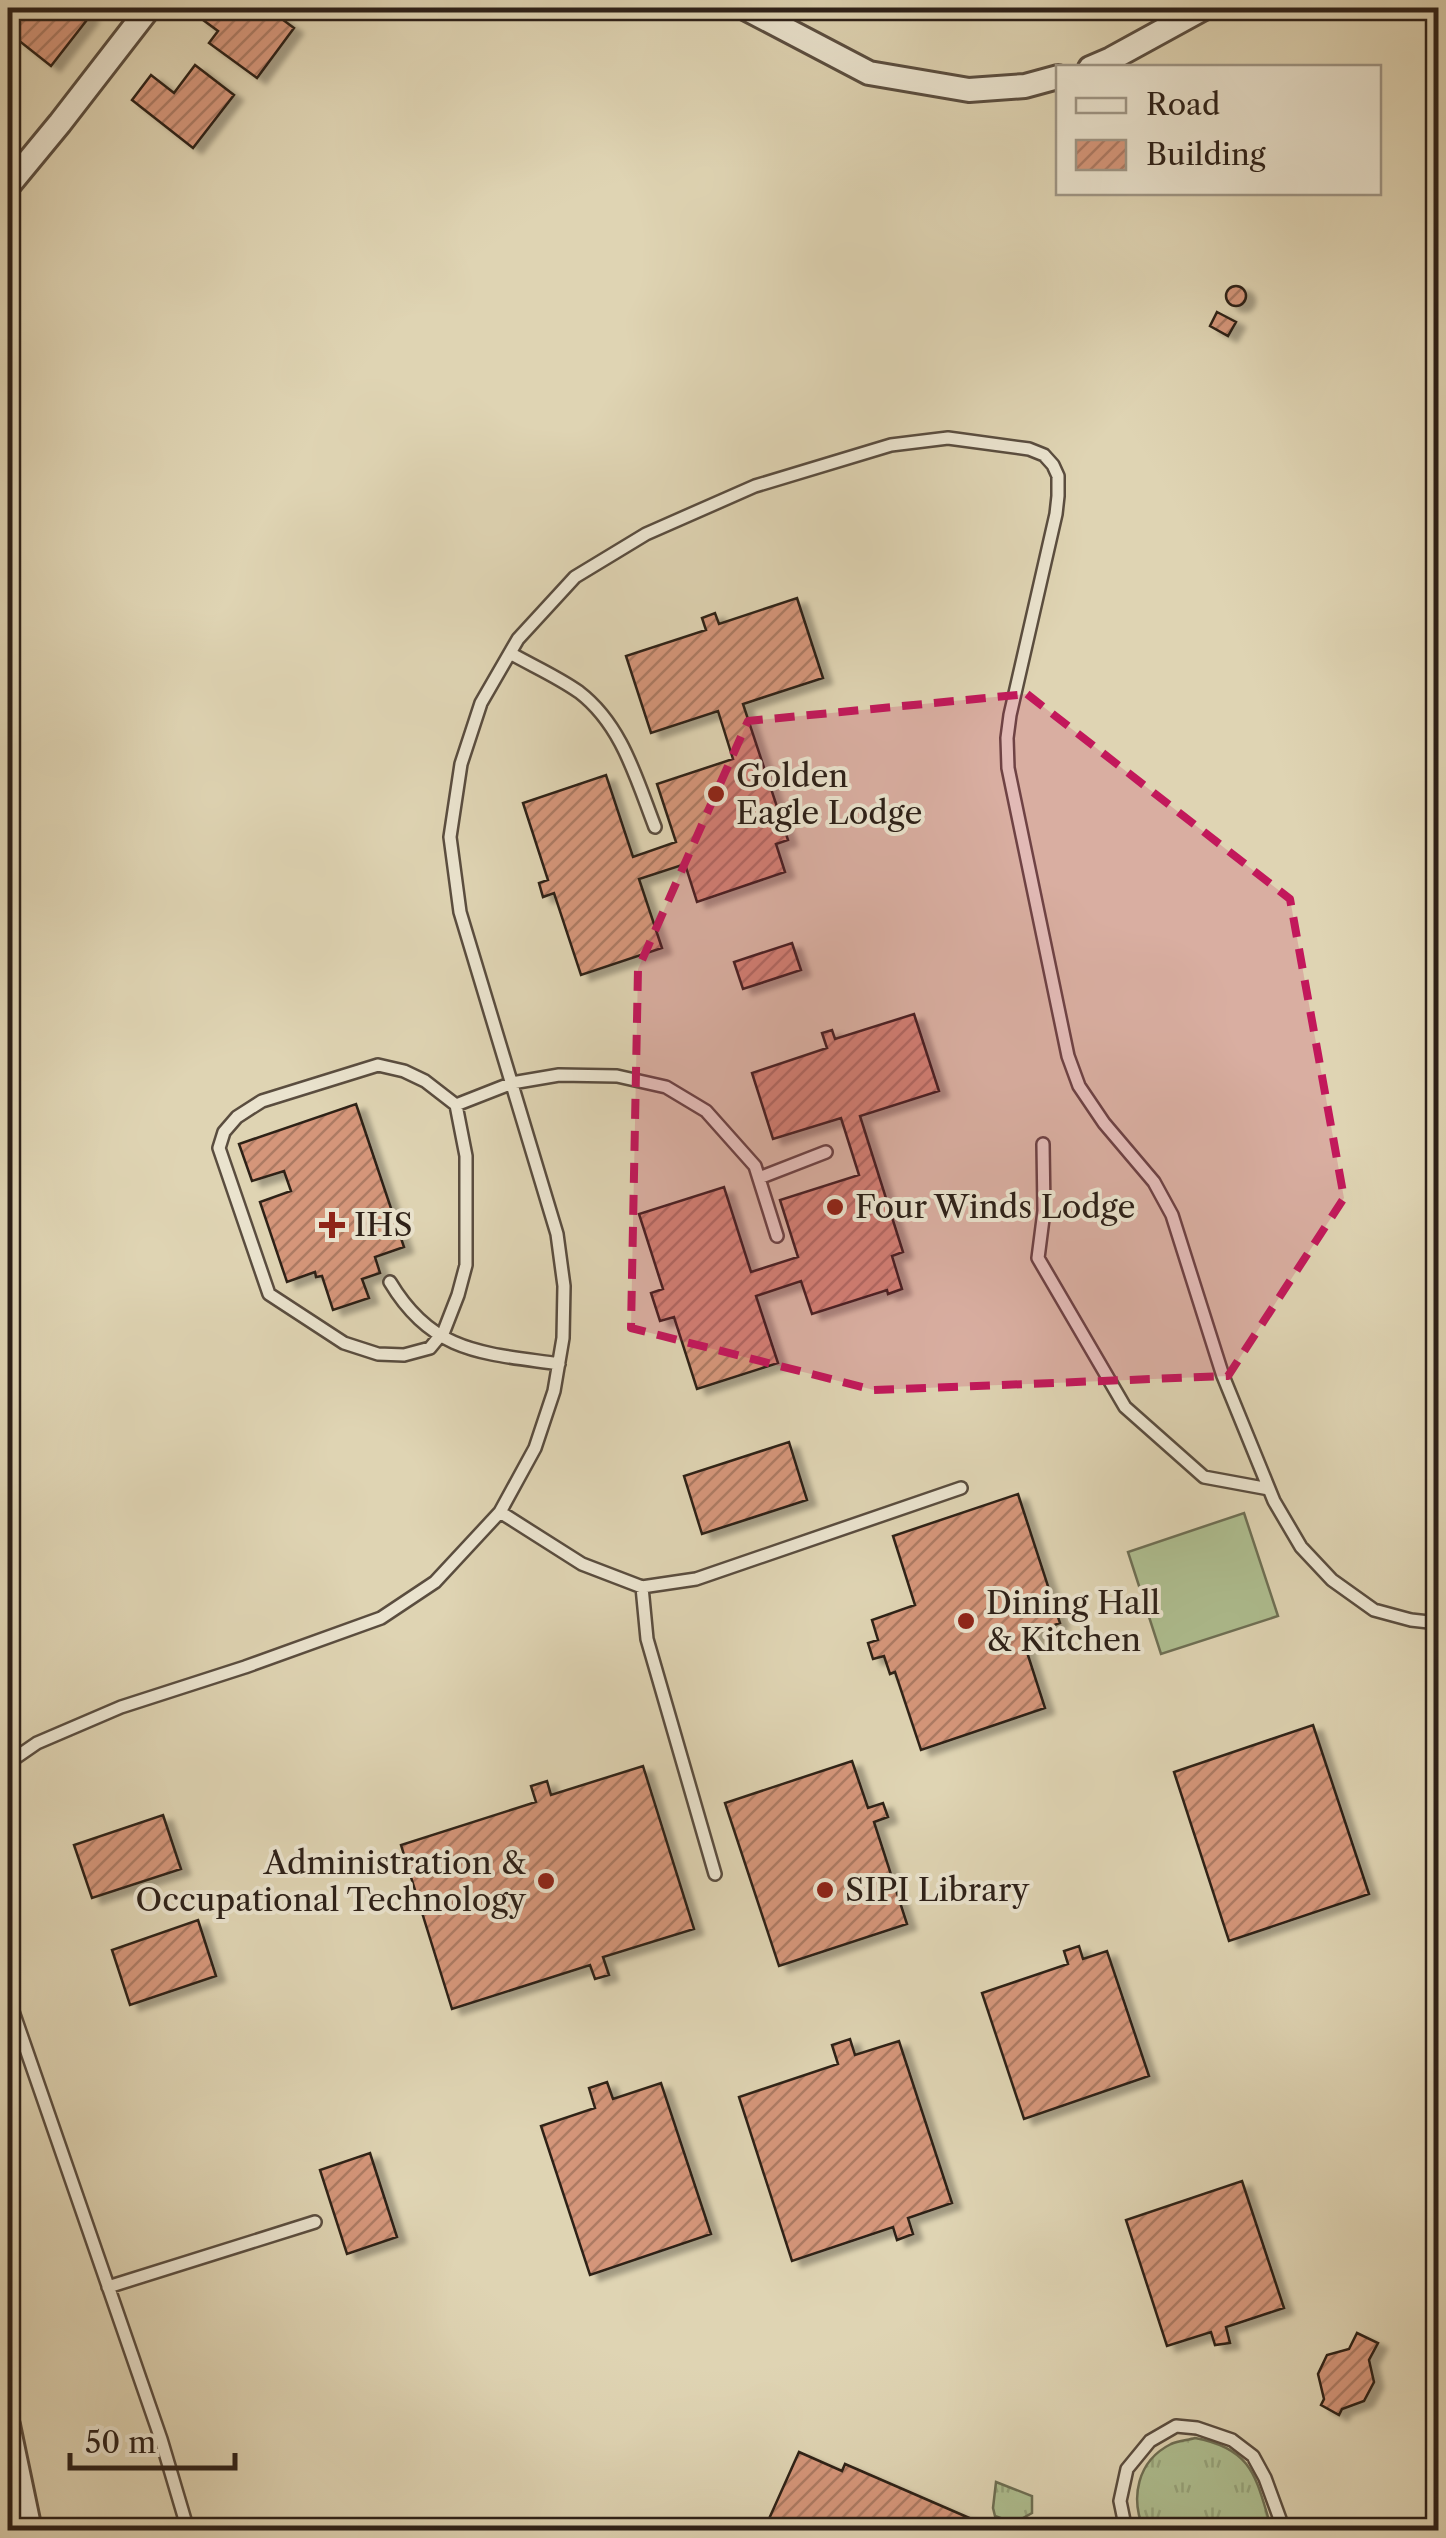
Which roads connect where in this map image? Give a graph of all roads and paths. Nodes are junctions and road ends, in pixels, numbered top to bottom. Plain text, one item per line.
1 (149, 8) edge
2 (746, 8) edge
3 (1204, 8) edge
4 (1097, 65) edge
5 (1056, 78) edge
6 (8, 186) edge
7 (510, 653) junction
8 (656, 827) dead end
9 (512, 1083) junction
10 (456, 1105) junction
11 (1043, 1144) dead end
12 (826, 1152) dead end
13 (759, 1178) junction
14 (777, 1236) dead end
15 (390, 1282) dead end
16 (440, 1337) junction
17 (559, 1364) junction
18 (960, 1488) dead end
19 (1269, 1488) junction
20 (500, 1512) junction
21 (642, 1587) junction
22 (1438, 1624) edge
23 (8, 1762) edge
24 (715, 1874) dead end
25 (8, 1997) edge
26 (315, 2222) dead end
27 (108, 2287) junction
28 (8, 2425) edge
29 (30, 2530) edge
30 (188, 2530) edge
31 (1126, 2530) edge
32 (1284, 2530) edge

1 - 6 street
2 - 5 street
3 - 4 street
7 - 8 lane
7 - 9 lane
7 - 19 lane
9 - 10 lane
9 - 13 lane
9 - 17 lane
10 - 16 lane
10 - 16 lane
11 - 19 lane
12 - 13 lane
13 - 14 lane
15 - 16 lane
16 - 17 lane
17 - 20 lane
18 - 21 lane
19 - 22 lane
20 - 21 lane
20 - 23 lane
21 - 24 lane
25 - 27 lane
26 - 27 lane
27 - 30 lane
28 - 29 street
31 - 32 lane

